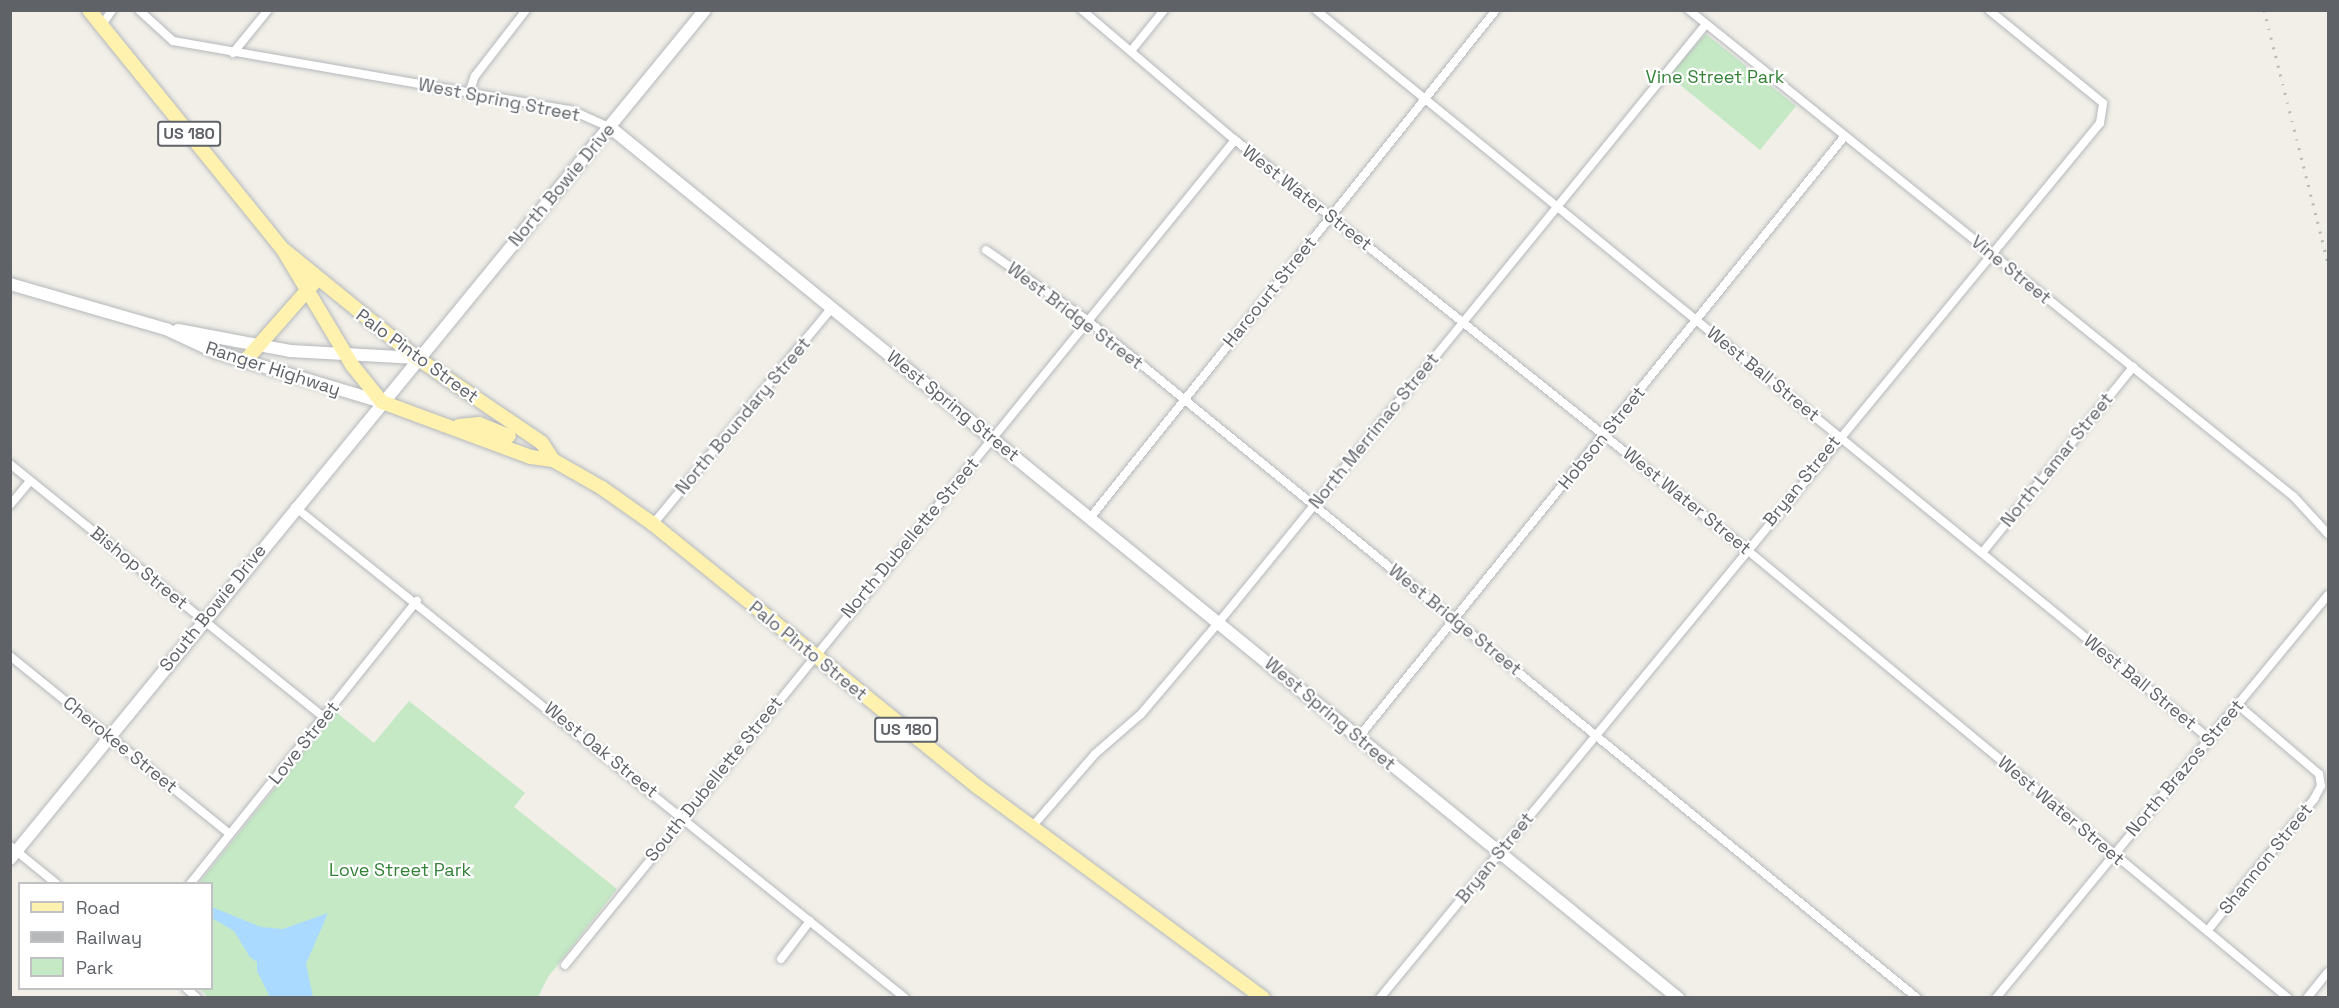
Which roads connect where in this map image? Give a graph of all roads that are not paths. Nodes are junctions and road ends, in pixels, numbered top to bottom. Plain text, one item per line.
1 (89, 10) edge
2 (112, 10) edge
3 (139, 10) edge
4 (268, 10) edge
5 (526, 10) edge
6 (705, 10) edge
7 (1082, 10) edge
8 (1164, 10) edge
9 (1316, 10) edge
10 (1496, 10) edge
11 (1689, 10) edge
12 (1989, 10) edge
13 (1706, 24) junction
14 (101, 26) junction
15 (1131, 51) junction
16 (233, 53) junction
17 (469, 93) junction
18 (1425, 99) junction
19 (611, 128) junction
20 (1844, 137) junction
21 (1235, 140) junction
22 (1557, 207) junction
23 (1331, 216) junction
24 (986, 250) dead end
25 (1990, 254) junction
26 (10, 284) edge
27 (313, 284) junction
28 (832, 308) junction
29 (1087, 320) junction
30 (1697, 320) junction
31 (1463, 322) junction
32 (166, 329) junction
33 (257, 346) junction
34 (346, 354) junction
35 (417, 358) junction
36 (245, 361) junction
37 (2133, 367) junction
38 (1183, 399) junction
39 (382, 402) junction
40 (1605, 435) junction
41 (509, 436) junction
42 (1839, 436) junction
43 (993, 438) junction
44 (553, 460) junction
45 (10, 464) edge
46 (30, 481) junction
47 (10, 505) edge
48 (1315, 505) junction
49 (295, 507) junction
50 (1090, 518) junction
51 (653, 524) junction
52 (2328, 534) edge
53 (1746, 549) junction
54 (1982, 553) junction
55 (2328, 595) edge
56 (417, 601) junction
57 (202, 620) junction
58 (1454, 620) junction
59 (1218, 622) junction
60 (10, 656) edge
61 (812, 656) junction
62 (2238, 705) junction
63 (324, 717) junction
64 (1595, 734) junction
65 (109, 736) junction
66 (1358, 738) junction
67 (2210, 739) junction
68 (684, 816) junction
69 (1031, 828) junction
70 (230, 834) junction
71 (13, 852) edge
72 (1500, 853) junction
73 (2114, 855) junction
74 (54, 882) edge
75 (192, 882) edge
76 (810, 921) junction
77 (2208, 930) junction
78 (780, 958) dead end
79 (565, 965) dead end
80 (2328, 972) edge
81 (894, 994) edge
82 (905, 998) edge
83 (1263, 998) edge
84 (1380, 998) edge
85 (1678, 998) edge
86 (1917, 998) edge
87 (1996, 998) edge
88 (2288, 998) edge
89 (2307, 998) edge

1 - 14 main road, US 180
2 - 14 street
3 - 16 street, West Spring Street
4 - 16 street
5 - 17 street
6 - 19 street, North Bowie Drive
7 - 15 street, West Water Street
8 - 15 street
9 - 18 street, West Ball Street
10 - 18 street, Harcourt Street
11 - 13 street, Vine Street
12 - 25 street, Bryan Street
13 - 20 street, Vine Street
13 - 22 street, North Merrimac Street
14 - 27 main road, US 180
15 - 21 street, West Water Street
16 - 17 street, West Spring Street
17 - 19 street, West Spring Street
18 - 22 street, West Ball Street
18 - 23 street, Harcourt Street
19 - 28 street, West Spring Street
19 - 35 street, North Bowie Drive
20 - 25 street, Vine Street
20 - 30 street, Hobson Street
21 - 23 street, West Water Street
21 - 29 street, North Dubellette Street
22 - 30 street, West Ball Street
22 - 31 street, North Merrimac Street
23 - 31 street, West Water Street
23 - 38 street, Harcourt Street
24 - 29 street, West Bridge Street
25 - 37 street, Vine Street
25 - 42 street, Bryan Street
26 - 32 street, Ranger Highway
27 - 33 main road
27 - 34 main road, US 180
27 - 35 main road, Palo Pinto Street / US 180
28 - 43 street, West Spring Street
28 - 51 street, North Boundary Street
29 - 38 street, West Bridge Street
29 - 43 street, North Dubellette Street
30 - 40 street, Hobson Street
30 - 42 street, West Ball Street
31 - 40 street, West Water Street
31 - 48 street, North Merrimac Street
32 - 33 street, Ranger Highway
32 - 36 street, Ranger Highway
33 - 34 street, Ranger Highway
33 - 36 main road
34 - 35 street, Ranger Highway
34 - 39 main road, US 180
35 - 39 street, South Bowie Drive
35 - 41 main road, Palo Pinto Street / US 180
36 - 39 street, Ranger Highway
37 - 52 street, Vine Street
37 - 54 street, North Lamar Street
38 - 48 street, West Bridge Street
38 - 50 street, Harcourt Street
39 - 41 main road, Palo Pinto Street / US 180
39 - 49 street, South Bowie Drive
40 - 53 street, West Water Street
40 - 58 street, Hobson Street
41 - 44 main road, Palo Pinto Street / US 180
41 - 44 main road, Palo Pinto Street / US 180
42 - 53 street, Bryan Street
42 - 54 street, West Ball Street
43 - 50 street, West Spring Street
43 - 61 street, North Dubellette Street
44 - 51 main road, Palo Pinto Street / US 180
45 - 46 street, Bishop Street
46 - 47 street
46 - 57 street, Bishop Street
48 - 58 street, West Bridge Street
48 - 59 street, North Merrimac Street
49 - 56 street, West Oak Street
49 - 57 street, South Bowie Drive
50 - 59 street, West Spring Street
51 - 61 main road, Palo Pinto Street / US 180
53 - 64 street, Bryan Street
53 - 73 street, West Water Street
54 - 67 street, West Ball Street
55 - 62 street, North Brazos Street
56 - 63 street, Love Street
56 - 68 street, West Oak Street
57 - 63 street, Bishop Street
57 - 65 street, South Bowie Drive
58 - 64 street, West Bridge Street
58 - 66 street, Hobson Street
59 - 66 street, West Spring Street
59 - 69 street, North Merrimac Street
60 - 65 street, Cherokee Street
61 - 68 street, South Dubellette Street
61 - 69 main road, Palo Pinto Street / US 180
62 - 67 street, North Brazos Street
62 - 77 street, Shannon Street
63 - 70 street, Love Street
64 - 72 street, Bryan Street
64 - 86 street, West Bridge Street
65 - 70 street, Cherokee Street
65 - 71 street, South Bowie Drive
66 - 72 street, West Spring Street
67 - 73 street, North Brazos Street
68 - 76 street, West Oak Street
68 - 79 street, South Dubellette Street
69 - 83 main road, Palo Pinto Street / US 180
70 - 75 street, Love Street
71 - 74 street
72 - 84 street, Bryan Street
72 - 85 street, West Spring Street
73 - 77 street, West Water Street
73 - 87 street, North Brazos Street
76 - 78 street
76 - 81 street, West Oak Street
77 - 88 street, West Water Street
80 - 89 street
81 - 82 street, West Oak Street

